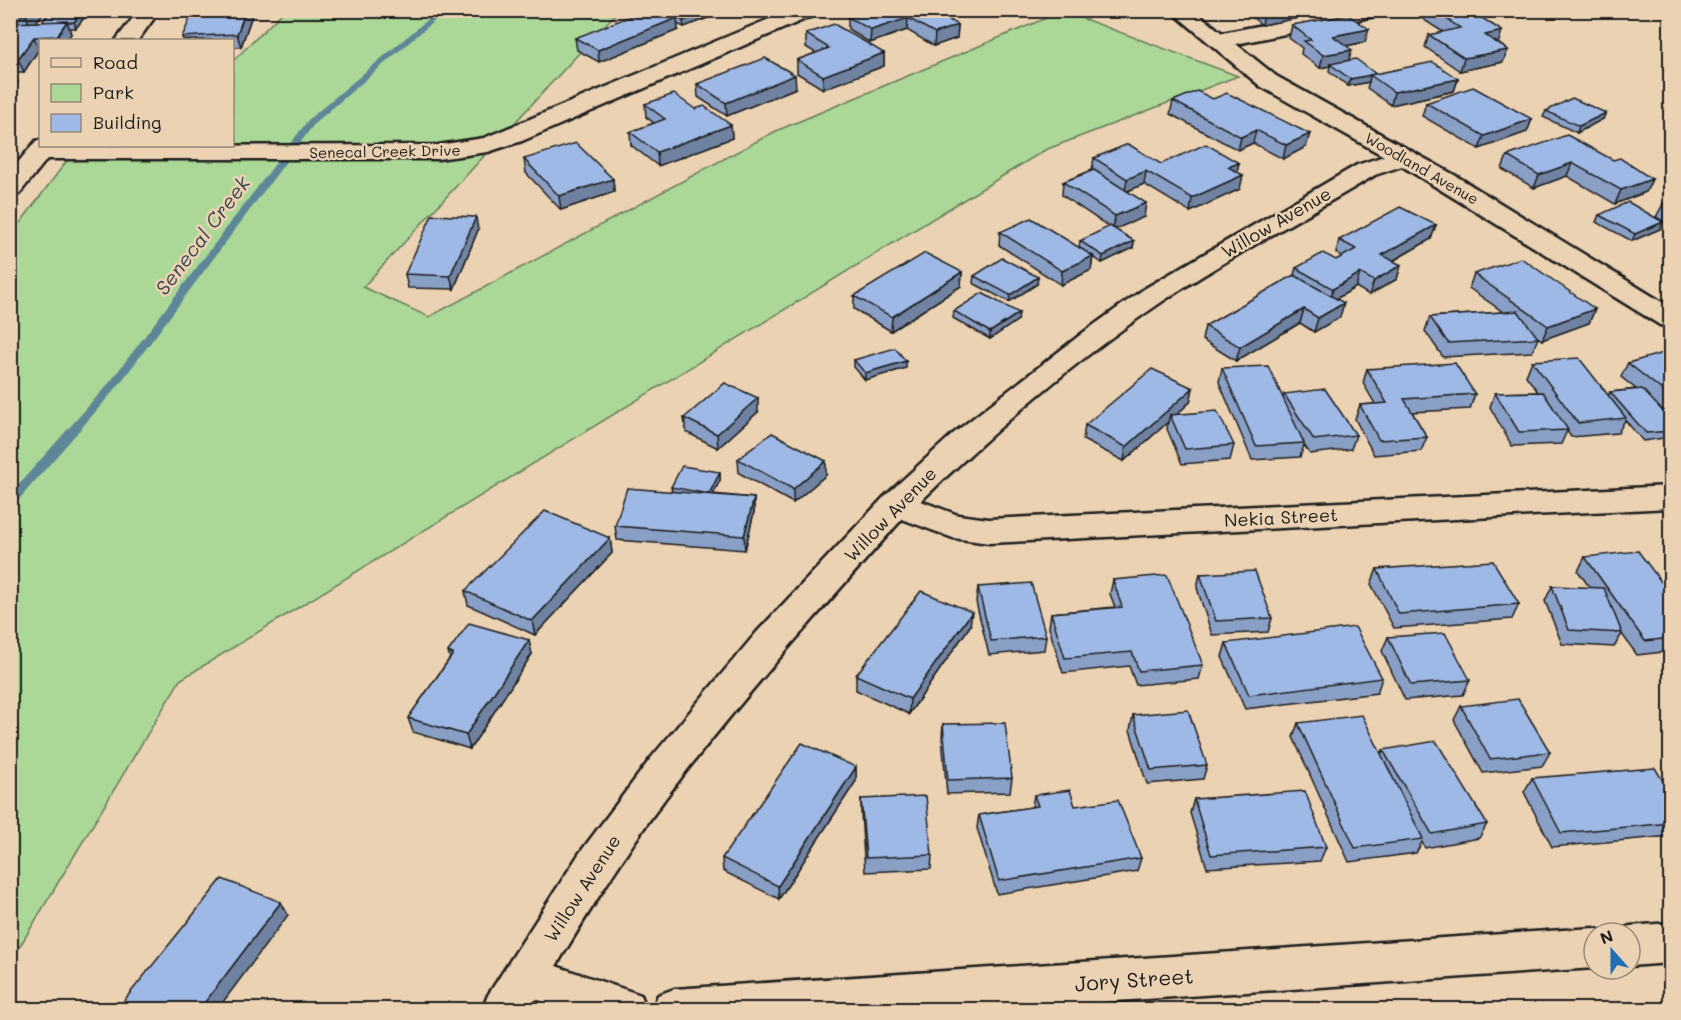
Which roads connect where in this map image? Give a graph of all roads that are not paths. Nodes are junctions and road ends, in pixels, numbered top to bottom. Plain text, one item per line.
1 (150, 10) edge
2 (810, 10) edge
3 (1180, 10) edge
4 (1375, 10) edge
5 (128, 39) edge
6 (1216, 41) junction
7 (42, 149) edge
8 (1404, 157) junction
9 (10, 189) edge
10 (1671, 319) edge
11 (1671, 497) edge
12 (897, 504) junction
13 (1671, 943) edge
14 (1642, 945) edge
15 (1582, 949) edge
16 (515, 992) edge
17 (625, 1010) edge
18 (674, 1010) edge

1 - 5 street
2 - 7 street, Senecal Creek Drive
3 - 6 street, Woodland Avenue
4 - 6 street
6 - 8 street, Woodland Avenue
7 - 9 street
8 - 10 street, Woodland Avenue
8 - 12 street, Willow Avenue
11 - 12 street, Nekia Street
12 - 16 street, Willow Avenue
13 - 14 street
15 - 18 street, Jory Street
16 - 17 street

